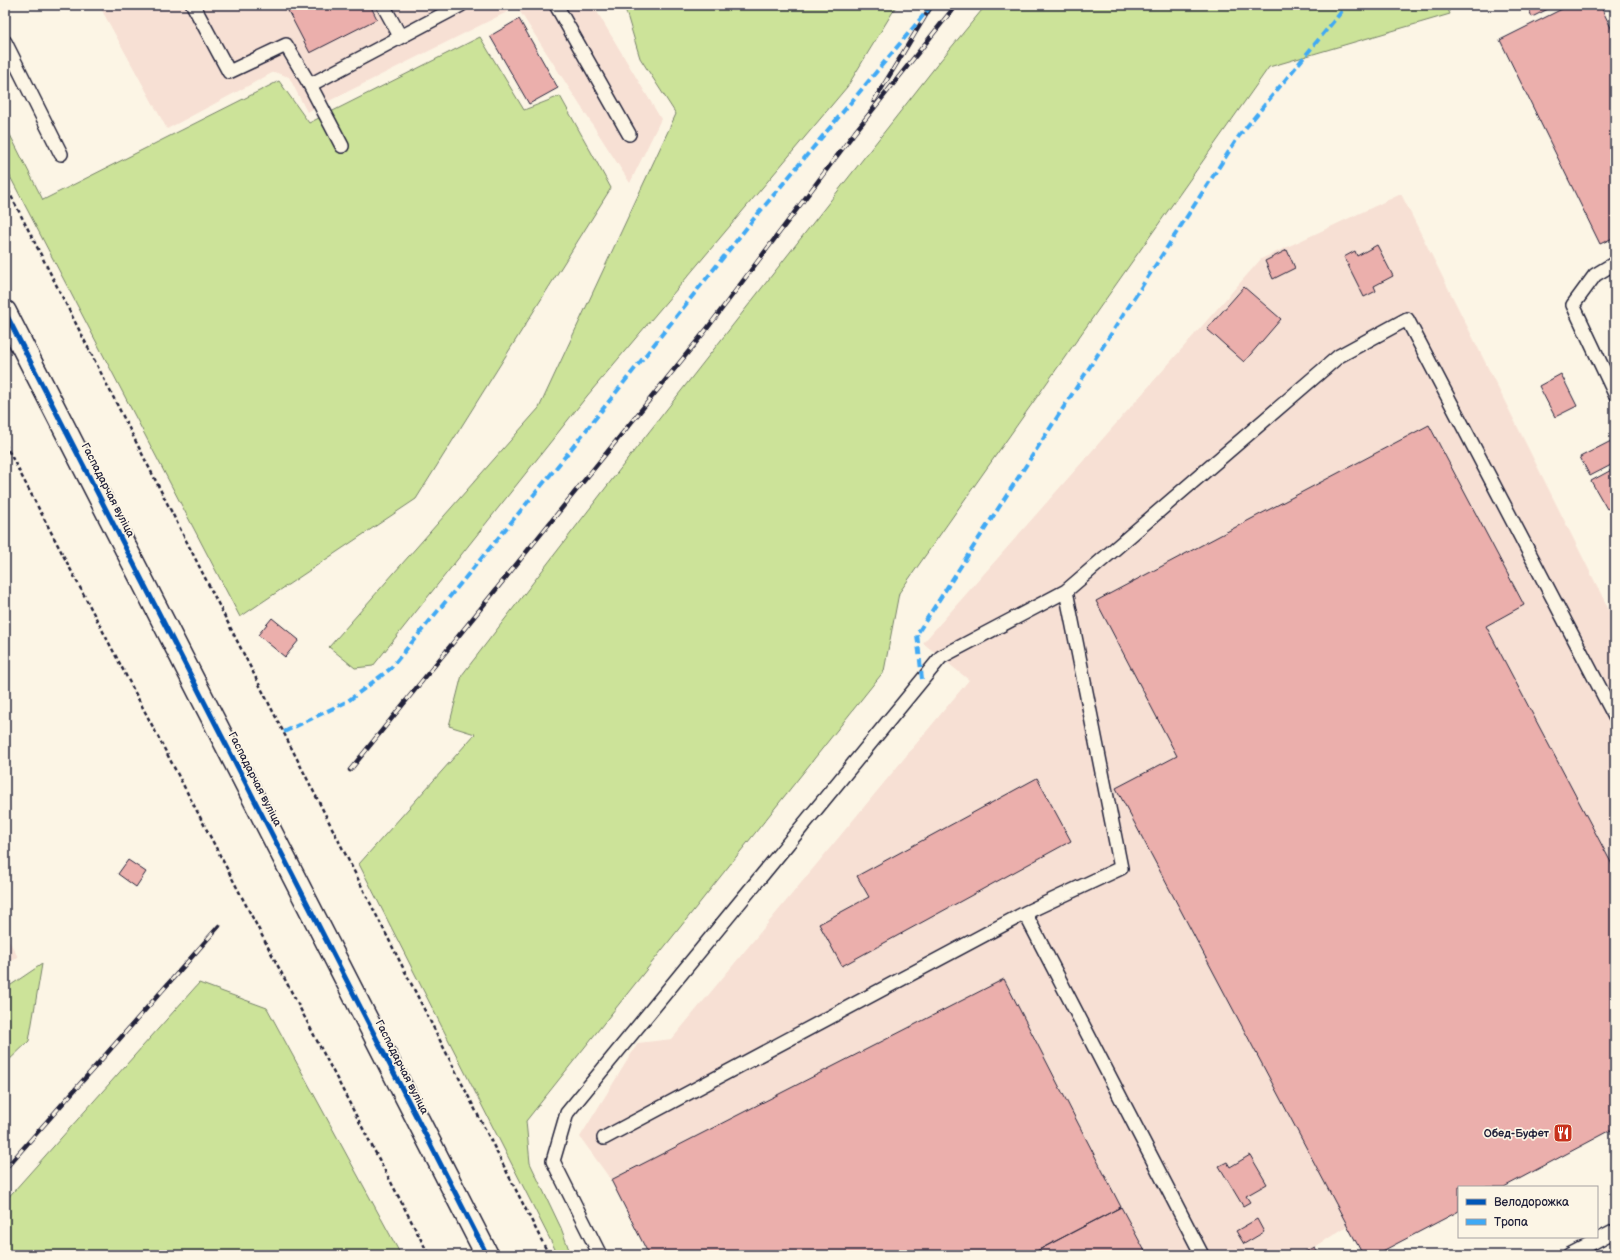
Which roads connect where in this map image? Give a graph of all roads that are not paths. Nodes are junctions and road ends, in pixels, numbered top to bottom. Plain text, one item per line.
1 (192, 5) edge
2 (383, 5) edge
3 (461, 5) edge
4 (556, 5) edge
5 (400, 36) junction
6 (5, 42) edge
7 (310, 85) junction
8 (630, 134) dead end
9 (342, 146) dead end
10 (61, 154) dead end
11 (1615, 263) edge
12 (5, 312) edge
13 (1615, 394) edge
14 (1066, 591) junction
15 (1615, 717) edge
16 (1025, 912) junction
17 (604, 1138) dead end
18 (1615, 1231) edge
19 (487, 1255) edge
20 (600, 1255) edge
21 (1202, 1255) edge
22 (1569, 1255) edge

1 - 7 lane
2 - 5 lane
3 - 5 lane
4 - 8 lane
5 - 7 lane
6 - 10 lane
7 - 9 lane
11 - 13 lane
12 - 19 street, Гаспадарчая вуліца
14 - 15 lane
14 - 16 lane
14 - 20 lane
16 - 17 lane
16 - 21 lane
18 - 22 lane

